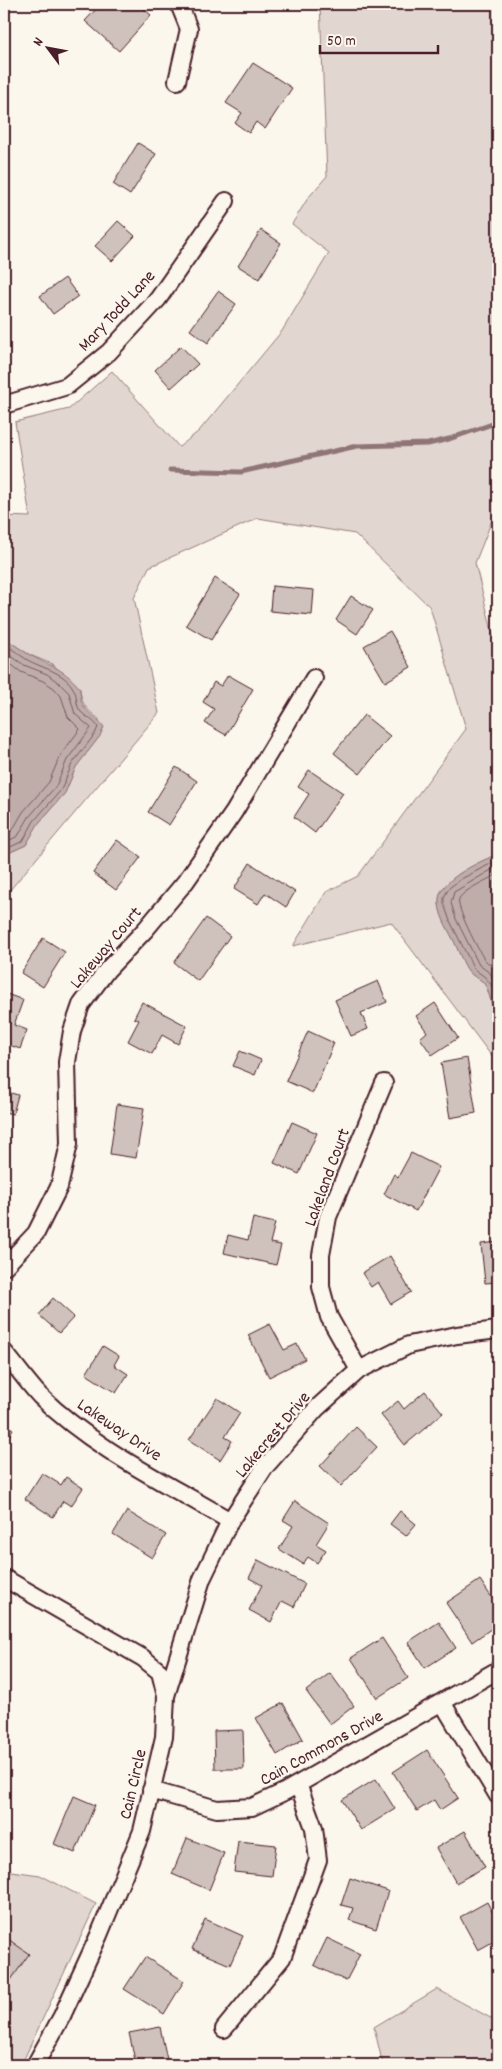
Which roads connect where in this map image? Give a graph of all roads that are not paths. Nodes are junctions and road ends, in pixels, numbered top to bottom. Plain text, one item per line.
1 (179, 4) edge
2 (178, 81) dead end
3 (226, 201) dead end
4 (4, 405) edge
5 (314, 678) dead end
6 (384, 1083) dead end
7 (4, 1267) edge
8 (498, 1330) edge
9 (4, 1352) edge
10 (359, 1370) junction
11 (230, 1521) junction
12 (4, 1578) edge
13 (498, 1670) edge
14 (166, 1696) junction
15 (442, 1702) junction
16 (298, 1784) junction
17 (151, 1790) junction
18 (498, 1796) edge
19 (224, 2029) dead end
20 (35, 2065) edge

1 - 2 street
3 - 4 street, Mary Todd Lane
5 - 7 street, Lakeway Court
6 - 10 street, Lakeland Court
8 - 10 street, Lakecrest Drive
9 - 11 street, Lakeway Drive
10 - 11 street, Lakecrest Drive
11 - 14 street, Lakecrest Drive
12 - 14 street, Cain Circle
13 - 15 street, Cain Commons Drive
14 - 17 street, Cain Circle
15 - 16 street, Cain Commons Drive
15 - 18 street
16 - 17 street, Cain Commons Drive
16 - 19 street
17 - 20 street, Cain Circle

